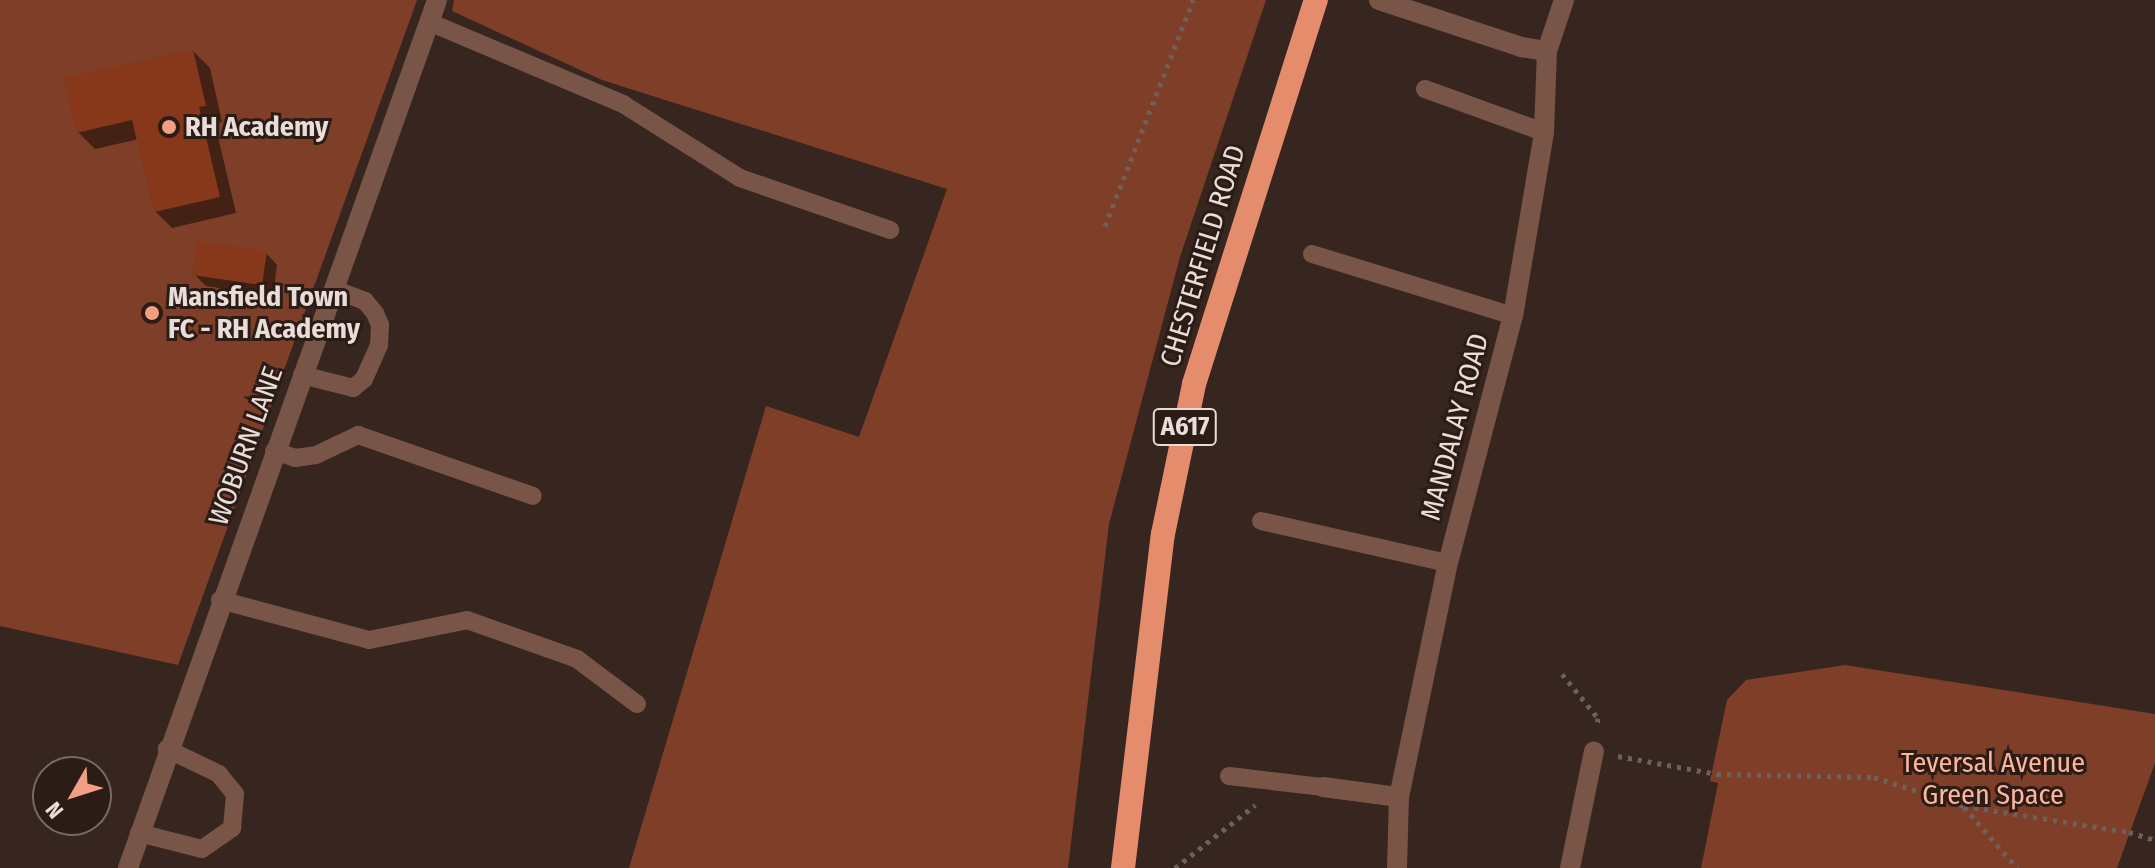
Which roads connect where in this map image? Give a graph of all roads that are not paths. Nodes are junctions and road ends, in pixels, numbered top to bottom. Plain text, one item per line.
1 (437, 0) edge
2 (1316, 0) edge
3 (1379, 0) edge
4 (1564, 0) edge
5 (429, 22) junction
6 (1547, 51) junction
7 (1425, 89) dead end
8 (1544, 132) junction
9 (890, 230) dead end
10 (1312, 254) dead end
11 (333, 289) junction
12 (1513, 316) junction
13 (302, 375) junction
14 (274, 451) junction
15 (533, 496) dead end
16 (1261, 521) dead end
17 (1448, 563) junction
18 (220, 600) junction
19 (637, 704) dead end
20 (167, 749) junction
21 (1594, 751) road end
22 (1229, 776) dead end
23 (1323, 787) joint
24 (1399, 797) junction
25 (139, 833) junction
26 (128, 868) edge
27 (1123, 868) edge
28 (1397, 868) edge
29 (1570, 868) edge

1 - 5 street, WOBURN LANE
2 - 27 highway, CHESTERFIELD ROAD / A617
3 - 6 street
4 - 6 street, MANDALAY ROAD
5 - 9 lane
5 - 11 street, WOBURN LANE
6 - 8 street, MANDALAY ROAD
7 - 8 lane
8 - 12 street, MANDALAY ROAD
10 - 12 lane
11 - 13 street, WOBURN LANE
11 - 13 lane
12 - 17 street, MANDALAY ROAD
13 - 14 street, WOBURN LANE
14 - 15 lane
14 - 18 street, WOBURN LANE
16 - 17 lane
17 - 24 street, MANDALAY ROAD
18 - 19 lane
18 - 20 street, WOBURN LANE
20 - 25 street, WOBURN LANE
20 - 25 lane
21 - 29 street
22 - 23 lane
23 - 24 street
24 - 28 street, MANDALAY ROAD
25 - 26 street, WOBURN LANE

